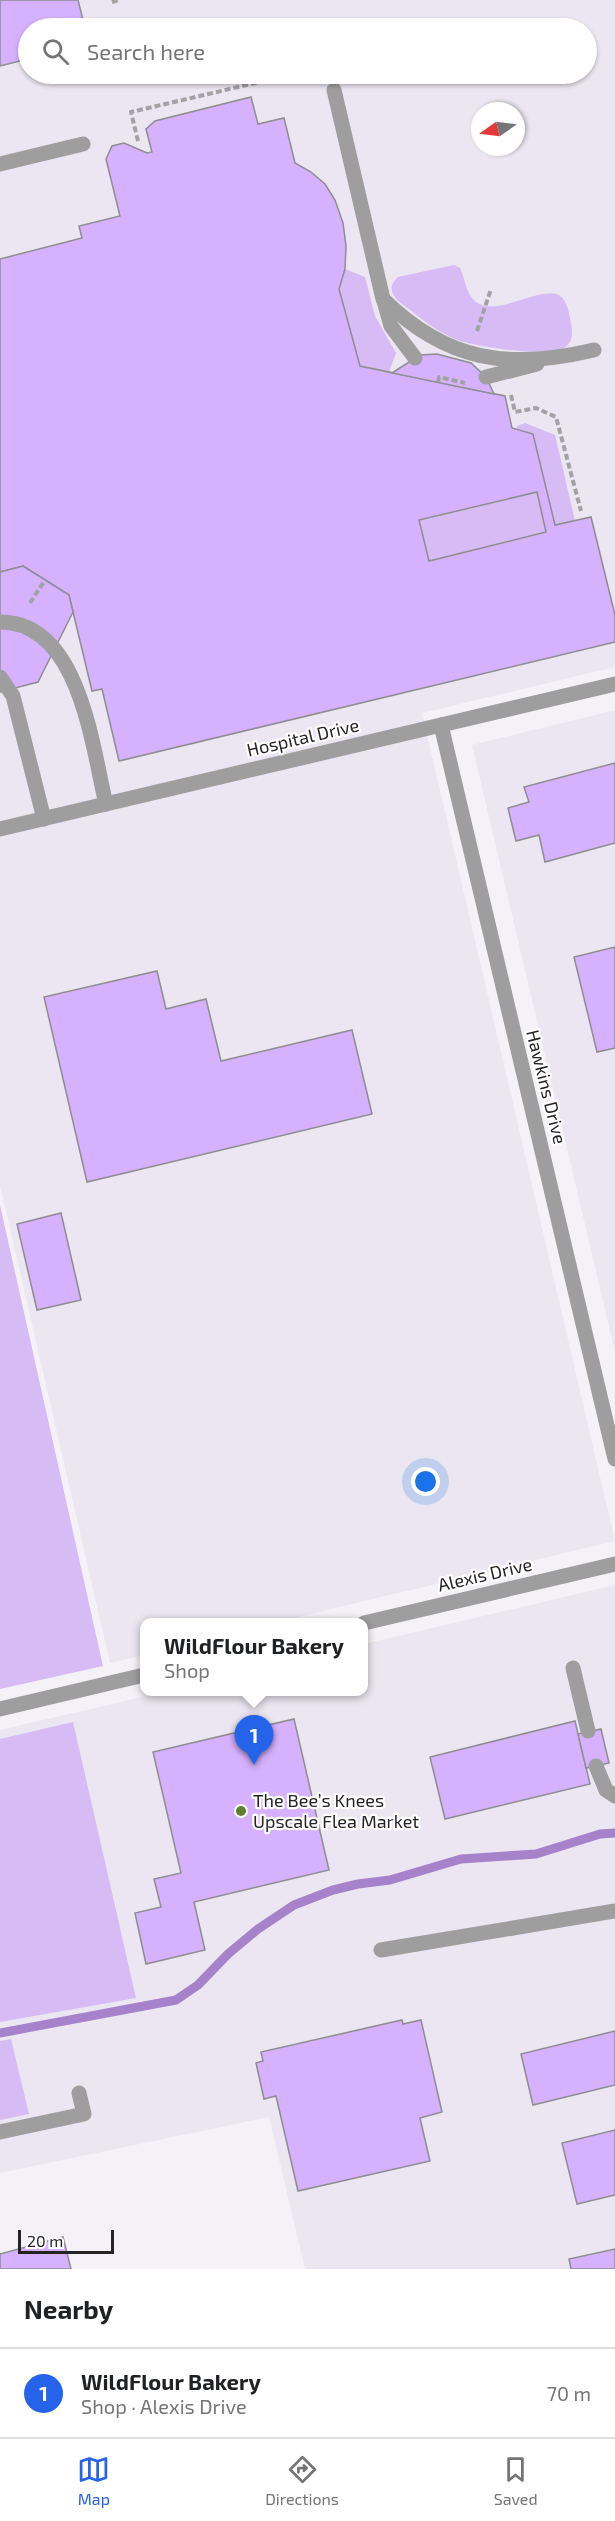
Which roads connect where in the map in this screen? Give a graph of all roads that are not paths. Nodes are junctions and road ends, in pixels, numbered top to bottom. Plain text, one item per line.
1 (334, 90) dead end
2 (83, 144) dead end
3 (0, 164) edge
4 (383, 299) junction
5 (594, 350) dead end
6 (415, 358) dead end
7 (561, 358) junction
8 (486, 377) dead end
9 (0, 622) edge
10 (0, 677) edge
11 (615, 684) edge
12 (441, 725) junction
13 (106, 804) junction
14 (44, 819) junction
15 (0, 829) edge
16 (615, 1459) edge
17 (615, 1564) edge
18 (368, 1622) edge
19 (573, 1668) dead end
20 (140, 1676) edge
21 (0, 1709) edge
22 (588, 1731) dead end
23 (596, 1766) dead end
24 (615, 1796) edge
25 (615, 1911) edge
26 (381, 1950) dead end
27 (79, 2093) dead end
28 (0, 2132) edge

1 - 4 street
2 - 3 street
4 - 6 street
4 - 7 street
5 - 7 street
7 - 8 street
9 - 13 street
10 - 14 street
11 - 12 street, Hospital Drive
12 - 13 street, Hospital Drive
12 - 16 street, Hawkins Drive
13 - 14 street, Hospital Drive
14 - 15 street, Hospital Drive
17 - 18 street, Alexis Drive
19 - 22 street
20 - 21 street
23 - 24 street
25 - 26 street
27 - 28 street

